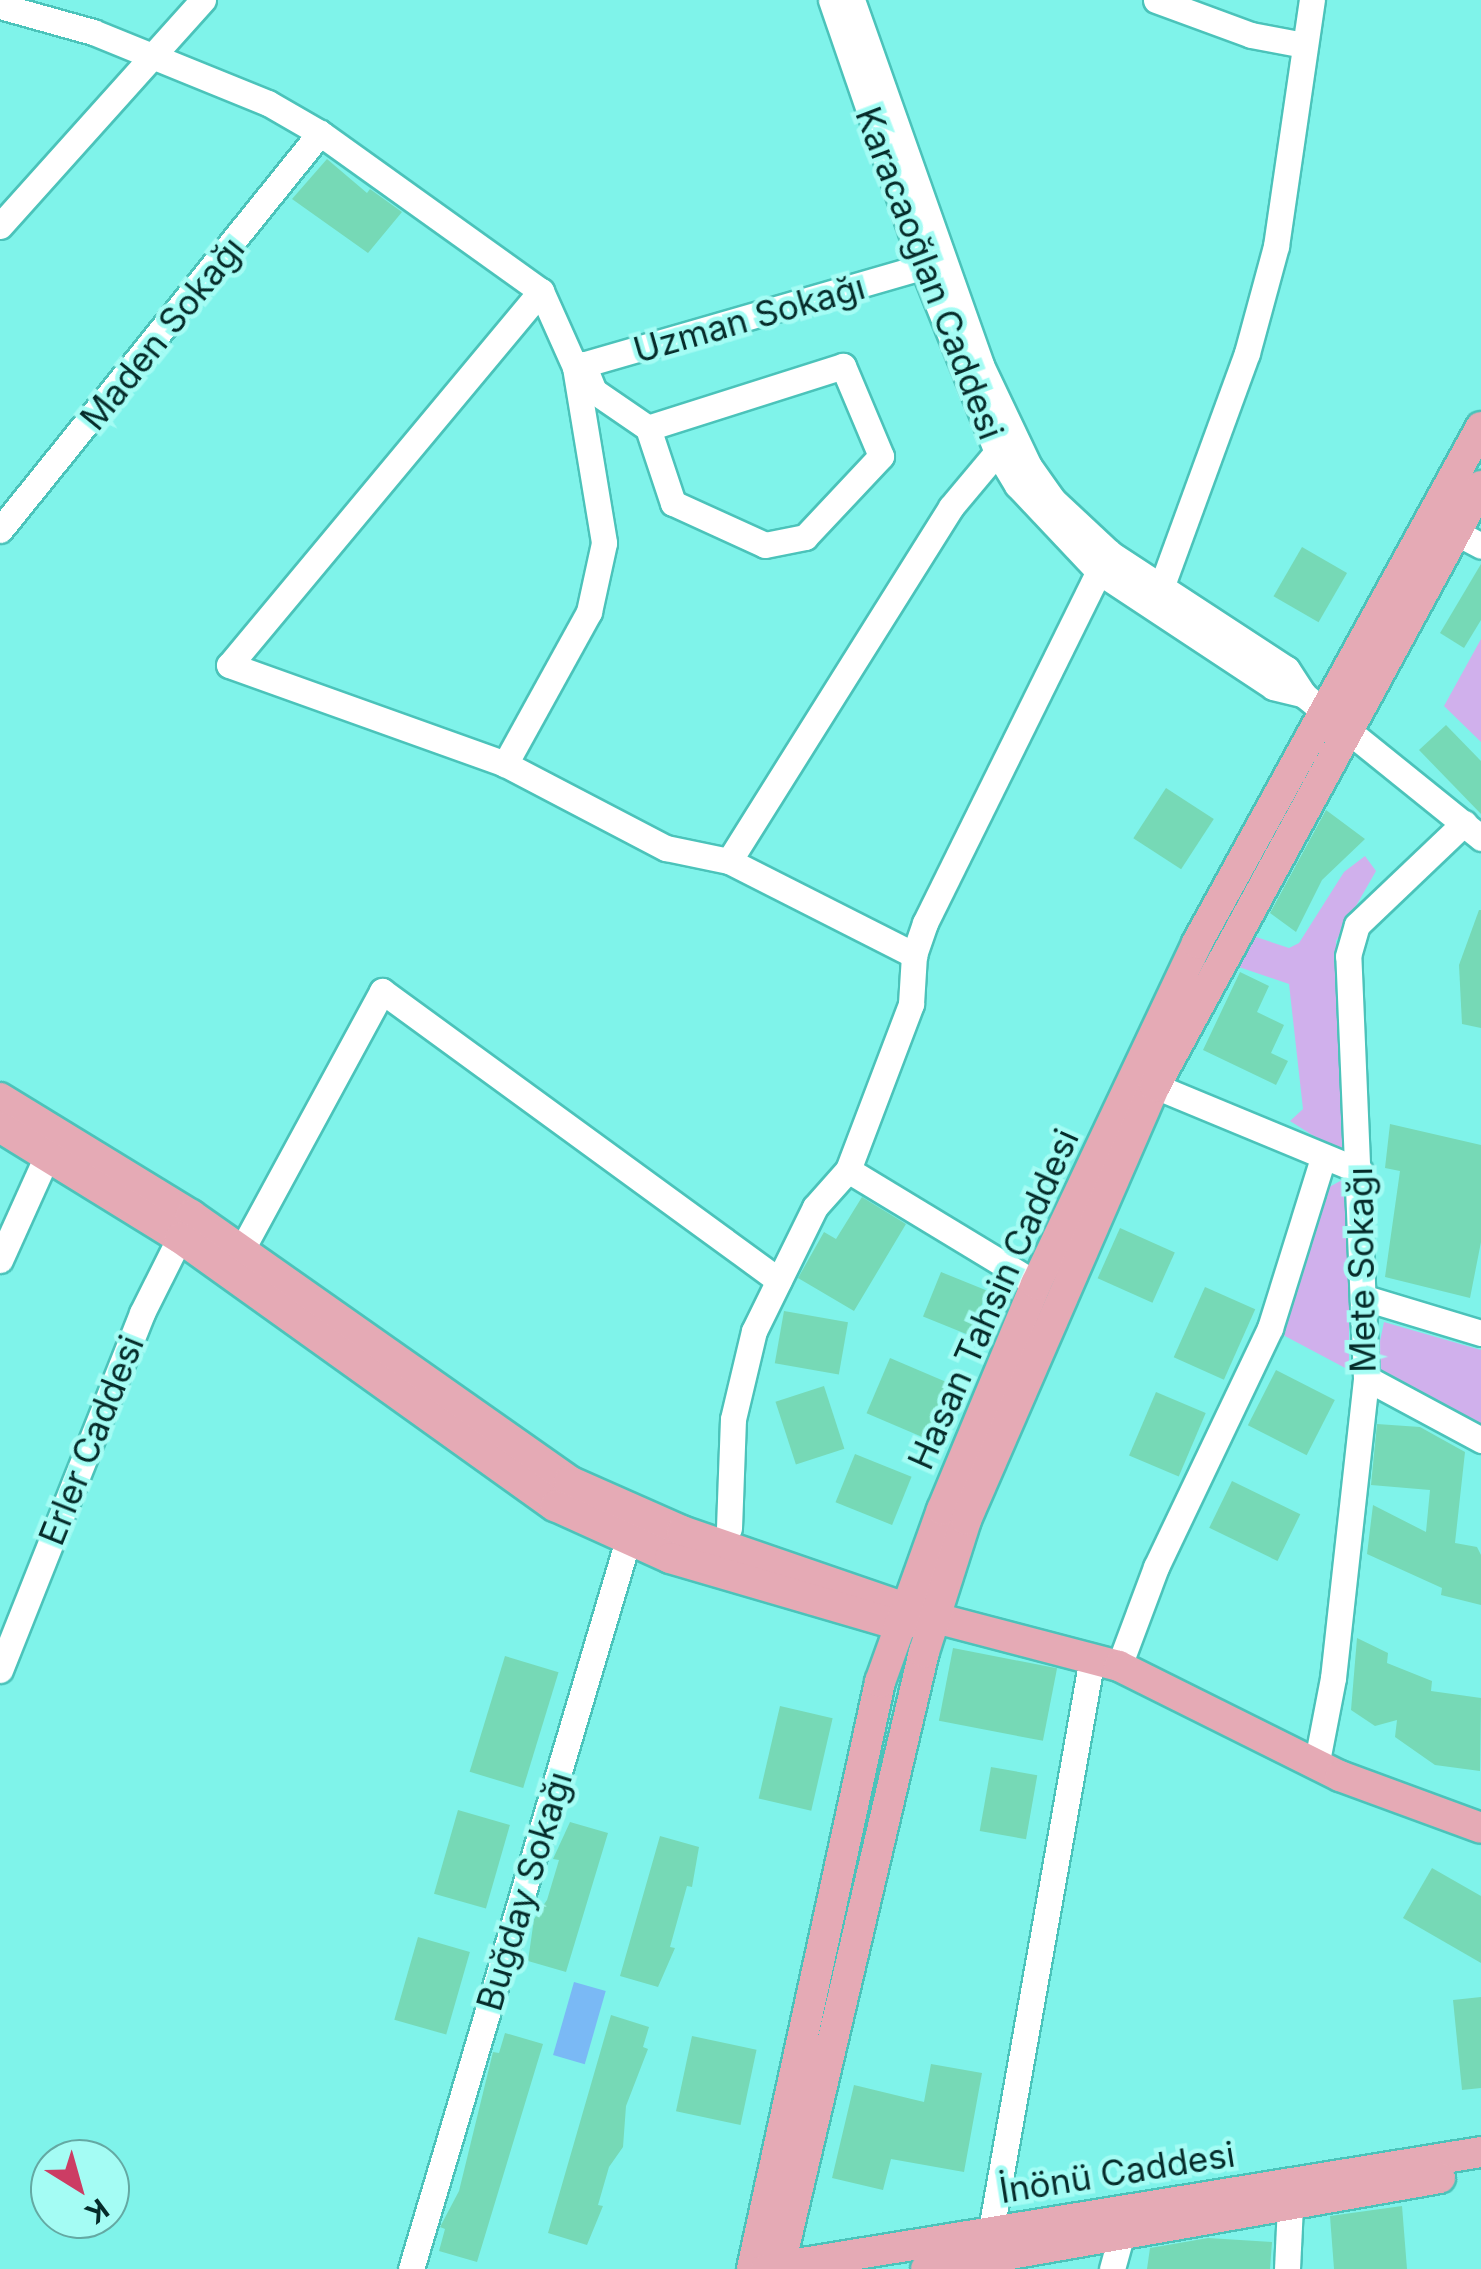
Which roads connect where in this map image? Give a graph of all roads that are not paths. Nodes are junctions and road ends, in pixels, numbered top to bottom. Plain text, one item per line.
1 (203, 0) edge
2 (831, 0) edge
3 (852, 0) edge
4 (1156, 0) edge
5 (1312, 0) edge
6 (0, 6) edge
7 (1304, 45) junction
8 (151, 56) junction
9 (320, 133) junction
10 (0, 226) edge
11 (933, 264) junction
12 (541, 292) junction
13 (579, 365) junction
14 (1481, 427) edge
15 (648, 428) junction
16 (997, 452) junction
17 (1481, 486) edge
18 (0, 530) edge
19 (1469, 539) edge
20 (1103, 561) junction
21 (1161, 588) junction
22 (1325, 711) junction
23 (505, 764) junction
24 (1472, 830) edge
25 (729, 861) junction
26 (914, 955) junction
27 (1155, 1086) junction
28 (0, 1098) edge
29 (0, 1127) edge
30 (47, 1156) junction
31 (1323, 1158) junction
32 (848, 1170) junction
33 (1360, 1172) junction
34 (185, 1227) junction
35 (241, 1251) junction
36 (0, 1260) edge
37 (779, 1280) junction
38 (1036, 1284) junction
39 (1365, 1298) junction
40 (1481, 1333) edge
41 (1366, 1378) junction
42 (1481, 1440) edge
43 (632, 1528) junction
44 (730, 1528) dead end
45 (913, 1615) junction
46 (1106, 1662) junction
47 (0, 1670) edge
48 (1317, 1762) junction
49 (1481, 1828) edge
50 (1481, 2152) edge
51 (1481, 2171) edge
52 (1290, 2206) junction
53 (991, 2230) junction
54 (1123, 2230) junction
55 (972, 2265) edge
56 (770, 2268) edge
57 (412, 2269) edge
58 (926, 2269) edge
59 (1112, 2269) edge
60 (1287, 2269) edge

1 - 8 street
2 - 11 street, Karacaoğlan Caddesi
3 - 11 street, Karacaoğlan Caddesi
4 - 7 street
5 - 7 street
6 - 8 street
7 - 21 street
8 - 9 street
8 - 10 street
9 - 12 street
9 - 18 street, Maden Sokağı
11 - 13 street, Uzman Sokağı
11 - 16 street, Karacaoğlan Caddesi
11 - 20 street, Karacaoğlan Caddesi
12 - 13 street
12 - 23 street
13 - 15 street
13 - 23 street
14 - 22 main road, Hasan Tahsin Caddesi
15 - 15 street
16 - 20 street, Karacaoğlan Caddesi
16 - 25 street
17 - 19 main road, Hasan Tahsin Caddesi
19 - 22 main road, Hasan Tahsin Caddesi
20 - 21 street, Karacaoğlan Caddesi
20 - 22 street, Karacaoğlan Caddesi
20 - 26 street
21 - 22 street, Karacaoğlan Caddesi
22 - 24 street, Karacaoğlan Caddesi
22 - 27 main road, Hasan Tahsin Caddesi
22 - 38 main road, Hasan Tahsin Caddesi
23 - 25 street
24 - 33 street, Mete Sokağı
25 - 26 street
26 - 32 street
27 - 31 street
27 - 45 main road, Hasan Tahsin Caddesi
28 - 34 main road
29 - 30 main road
30 - 34 main road
30 - 36 street
31 - 33 street
31 - 46 street
32 - 37 street
32 - 38 street
33 - 39 street, Mete Sokağı
34 - 35 main road
34 - 43 main road
34 - 47 street, Erler Caddesi
35 - 37 street
35 - 43 main road
37 - 44 street
38 - 45 main road, Hasan Tahsin Caddesi
39 - 40 street
39 - 41 street, Mete Sokağı
41 - 42 street
41 - 48 street, Mete Sokağı
43 - 45 main road
43 - 57 street, Buğday Sokağı
45 - 46 main road
45 - 56 main road, Hasan Tahsin Caddesi
46 - 48 main road
46 - 53 street
48 - 49 main road
50 - 53 main road, İnönü Caddesi
51 - 52 main road, İnönü Caddesi
52 - 54 main road, İnönü Caddesi
52 - 60 street
53 - 56 main road, İnönü Caddesi
54 - 55 main road, İnönü Caddesi
54 - 59 street
55 - 58 main road, İnönü Caddesi

